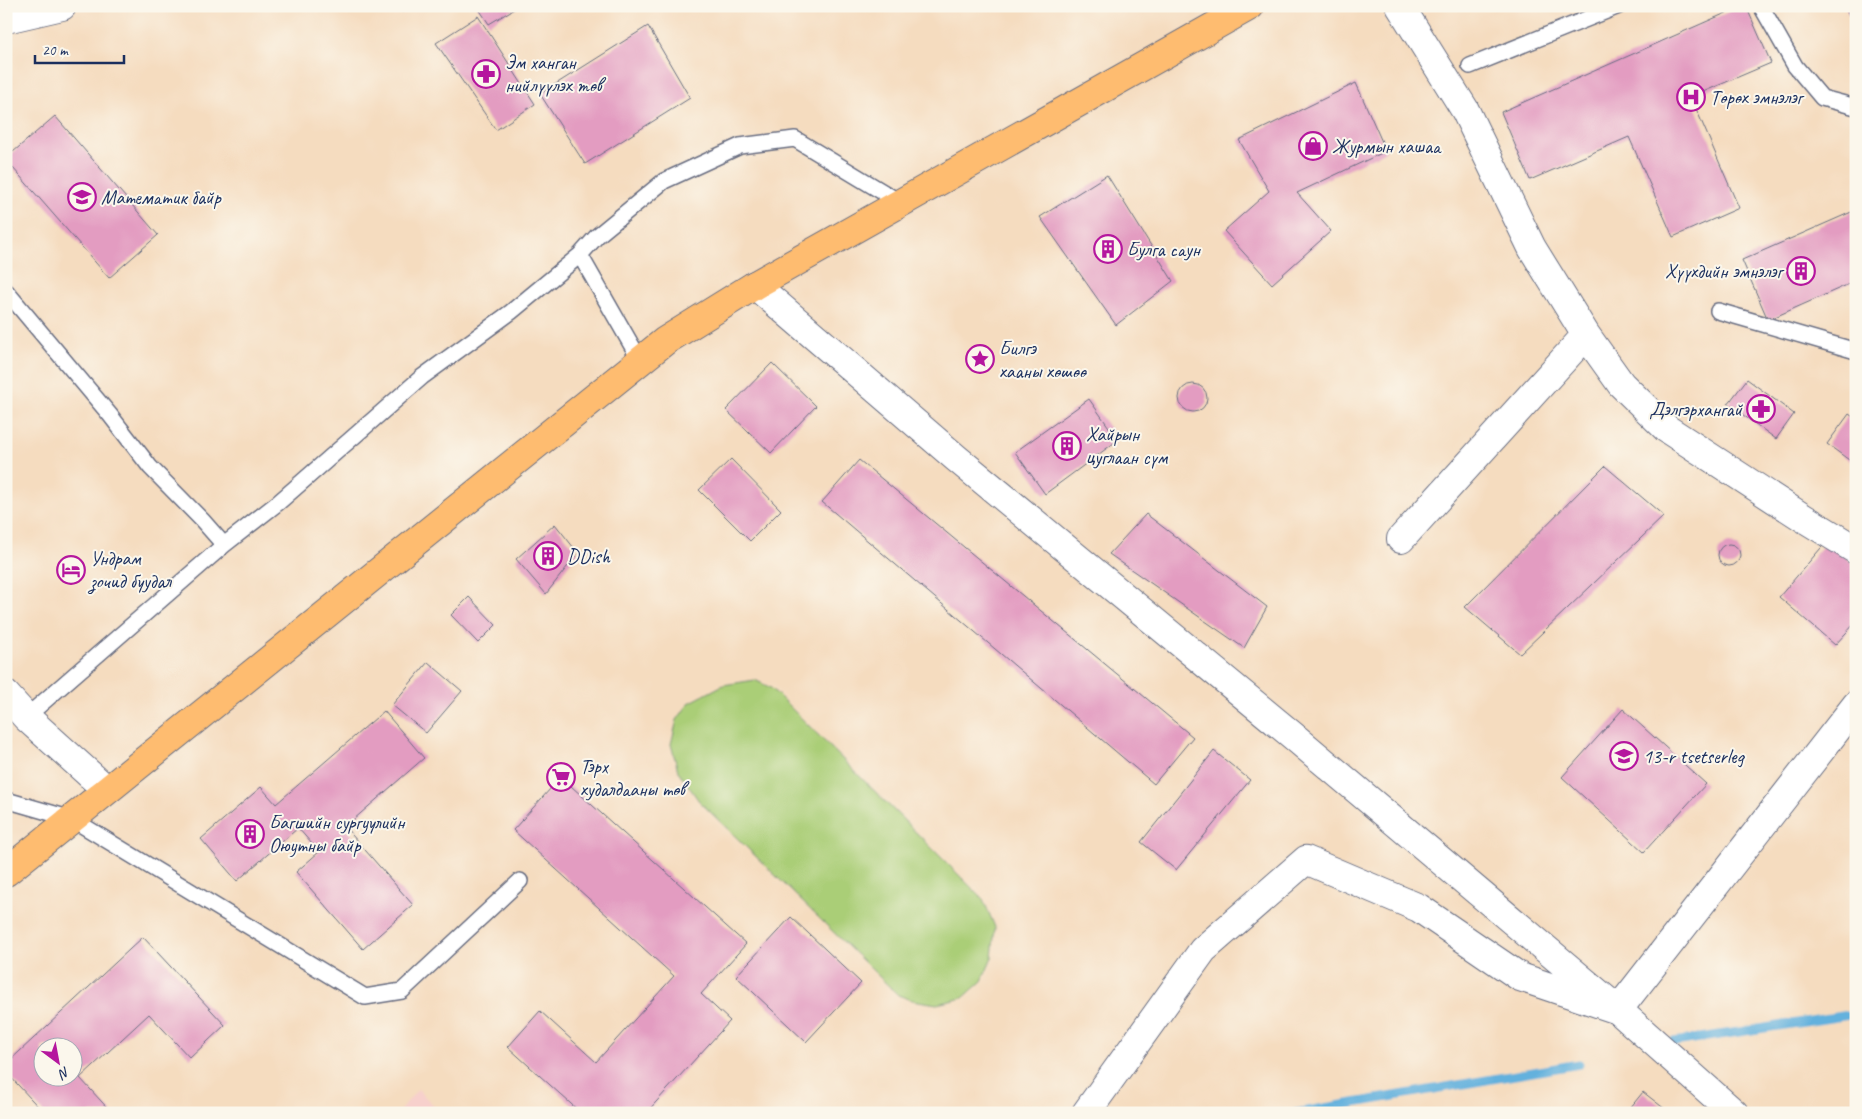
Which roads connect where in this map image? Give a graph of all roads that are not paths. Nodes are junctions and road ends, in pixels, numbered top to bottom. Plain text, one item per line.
1 (62, 6) edge
2 (1250, 6) edge
3 (1400, 6) edge
4 (1619, 6) edge
5 (1761, 6) edge
6 (6, 19) edge
7 (1470, 66) dead end
8 (1856, 108) edge
9 (901, 202) junction
10 (580, 255) junction
11 (755, 285) junction
12 (6, 290) edge
13 (1718, 311) dead end
14 (1586, 335) junction
15 (1856, 351) edge
16 (640, 360) junction
17 (1402, 539) dead end
18 (224, 546) junction
19 (1856, 550) edge
20 (6, 695) edge
21 (1856, 705) edge
22 (26, 717) junction
23 (107, 790) junction
24 (6, 800) edge
25 (72, 819) junction
26 (6, 872) edge
27 (520, 881) dead end
28 (1618, 1010) junction
29 (1086, 1113) edge
30 (1734, 1113) edge

1 - 6 street
2 - 9 highway
3 - 14 street
4 - 7 lane
5 - 8 lane
9 - 10 lane
9 - 11 highway
10 - 16 lane
10 - 18 lane
11 - 16 highway
11 - 28 street
12 - 18 lane
13 - 15 lane
14 - 17 street
14 - 19 street
16 - 23 highway
18 - 22 lane
20 - 22 street
21 - 28 street
22 - 23 street
23 - 25 highway
24 - 25 lane
25 - 26 highway
25 - 27 lane
28 - 29 street
28 - 30 street

